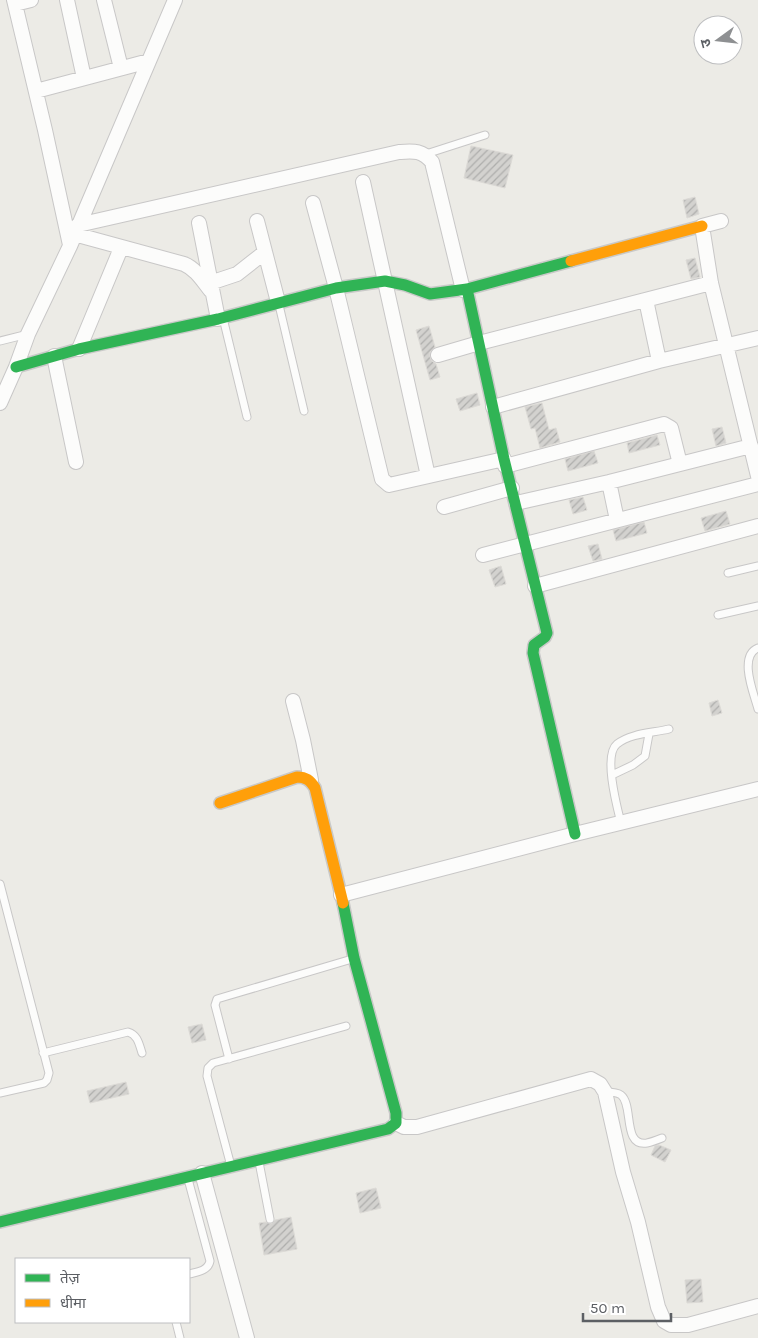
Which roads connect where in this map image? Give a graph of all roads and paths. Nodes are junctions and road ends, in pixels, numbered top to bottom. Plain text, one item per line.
1 (31, 0) edge
2 (67, 0) edge
3 (104, 0) edge
4 (175, 0) edge
5 (14, 2) edge
6 (149, 61) junction
7 (122, 68) junction
8 (84, 78) junction
9 (36, 91) junction
10 (486, 135) dead end
11 (426, 154) junction
12 (363, 182) dead end
13 (313, 203) dead end
14 (257, 221) dead end
15 (721, 221) dead end
16 (199, 223) dead end
17 (702, 226) junction
18 (74, 235) junction
19 (121, 248) junction
20 (265, 252) junction
21 (385, 281) junction
22 (711, 284) junction
23 (211, 287) junction
24 (336, 288) junction
25 (465, 290) junction
26 (646, 300) junction
27 (278, 302) junction
28 (220, 319) junction
29 (28, 334) junction
30 (758, 338) edge
31 (0, 341) edge
32 (479, 343) junction
33 (726, 347) junction
34 (79, 349) junction
35 (438, 355) dead end
36 (54, 356) junction
37 (659, 362) junction
38 (16, 367) junction
39 (0, 403) edge
40 (493, 406) junction
41 (304, 411) dead end
42 (247, 417) dead end
43 (752, 439) edge
44 (76, 462) dead end
45 (504, 462) junction
46 (680, 464) junction
47 (428, 476) junction
48 (758, 476) edge
49 (609, 482) junction
50 (758, 484) edge
51 (512, 488) junction
52 (516, 502) junction
53 (444, 507) dead end
54 (617, 520) junction
55 (758, 526) edge
56 (526, 544) junction
57 (483, 555) dead end
58 (758, 566) edge
59 (728, 572) dead end
60 (535, 586) junction
61 (758, 606) edge
62 (718, 615) dead end
63 (758, 648) edge
64 (293, 701) dead end
65 (758, 709) edge
66 (670, 730) dead end
67 (649, 734) junction
68 (612, 775) junction
69 (311, 780) junction
70 (758, 789) edge
71 (220, 803) dead end
72 (621, 824) junction
73 (575, 834) junction
74 (0, 884) edge
75 (342, 895) junction
76 (354, 958) junction
77 (346, 1026) dead end
78 (142, 1053) dead end
79 (44, 1054) junction
80 (229, 1059) junction
81 (605, 1092) junction
82 (0, 1093) edge
83 (396, 1123) junction
84 (662, 1138) dead end
85 (259, 1159) junction
86 (231, 1166) junction
87 (202, 1173) junction
88 (187, 1176) junction
89 (270, 1218) dead end
90 (0, 1222) edge
91 (190, 1274) edge
92 (758, 1306) edge
93 (176, 1323) edge
94 (180, 1338) edge
95 (247, 1338) edge

1 - 5 street
2 - 8 street
3 - 7 street
4 - 6 street
5 - 9 street
6 - 7 street
6 - 18 street
7 - 8 street
8 - 9 street
9 - 18 street
10 - 11 lane
11 - 18 street
11 - 25 street
12 - 21 street
13 - 24 street
14 - 20 street
15 - 17 street
16 - 23 street
17 - 22 street
17 - 25 street
18 - 19 street
18 - 29 street
19 - 23 street
19 - 34 street
20 - 23 street
20 - 27 street
21 - 24 street
21 - 25 street
21 - 47 street
22 - 26 street
22 - 33 street
23 - 28 street
24 - 27 street
24 - 47 street
25 - 32 street
26 - 32 street
26 - 37 street
27 - 28 street
27 - 41 lane
28 - 34 street
28 - 42 lane
29 - 31 lane
29 - 38 street
30 - 33 street
32 - 35 street
32 - 40 street
33 - 37 street
33 - 43 street
34 - 36 street
36 - 38 street
36 - 44 street
37 - 40 street
38 - 39 street
40 - 45 street
43 - 46 street
43 - 48 street
45 - 46 street
45 - 47 street
45 - 51 street
46 - 49 street
49 - 52 street
49 - 54 street
50 - 54 street
51 - 52 street
51 - 53 street
52 - 56 street
54 - 56 street
55 - 60 street
56 - 57 street
56 - 60 street
58 - 59 lane
60 - 73 street
61 - 62 lane
63 - 65 lane
64 - 69 street
66 - 67 lane
67 - 68 lane
67 - 68 lane
68 - 72 lane
69 - 71 street
69 - 75 street
70 - 72 street
72 - 73 street
73 - 75 street
74 - 79 lane
75 - 76 street
76 - 80 lane
76 - 83 street
77 - 80 lane
78 - 79 lane
79 - 82 lane
80 - 86 lane
81 - 83 street
81 - 84 lane
81 - 92 street
83 - 85 street
85 - 86 street
85 - 89 lane
86 - 87 street
87 - 88 street
87 - 95 street
88 - 90 street
88 - 91 lane
93 - 94 lane

